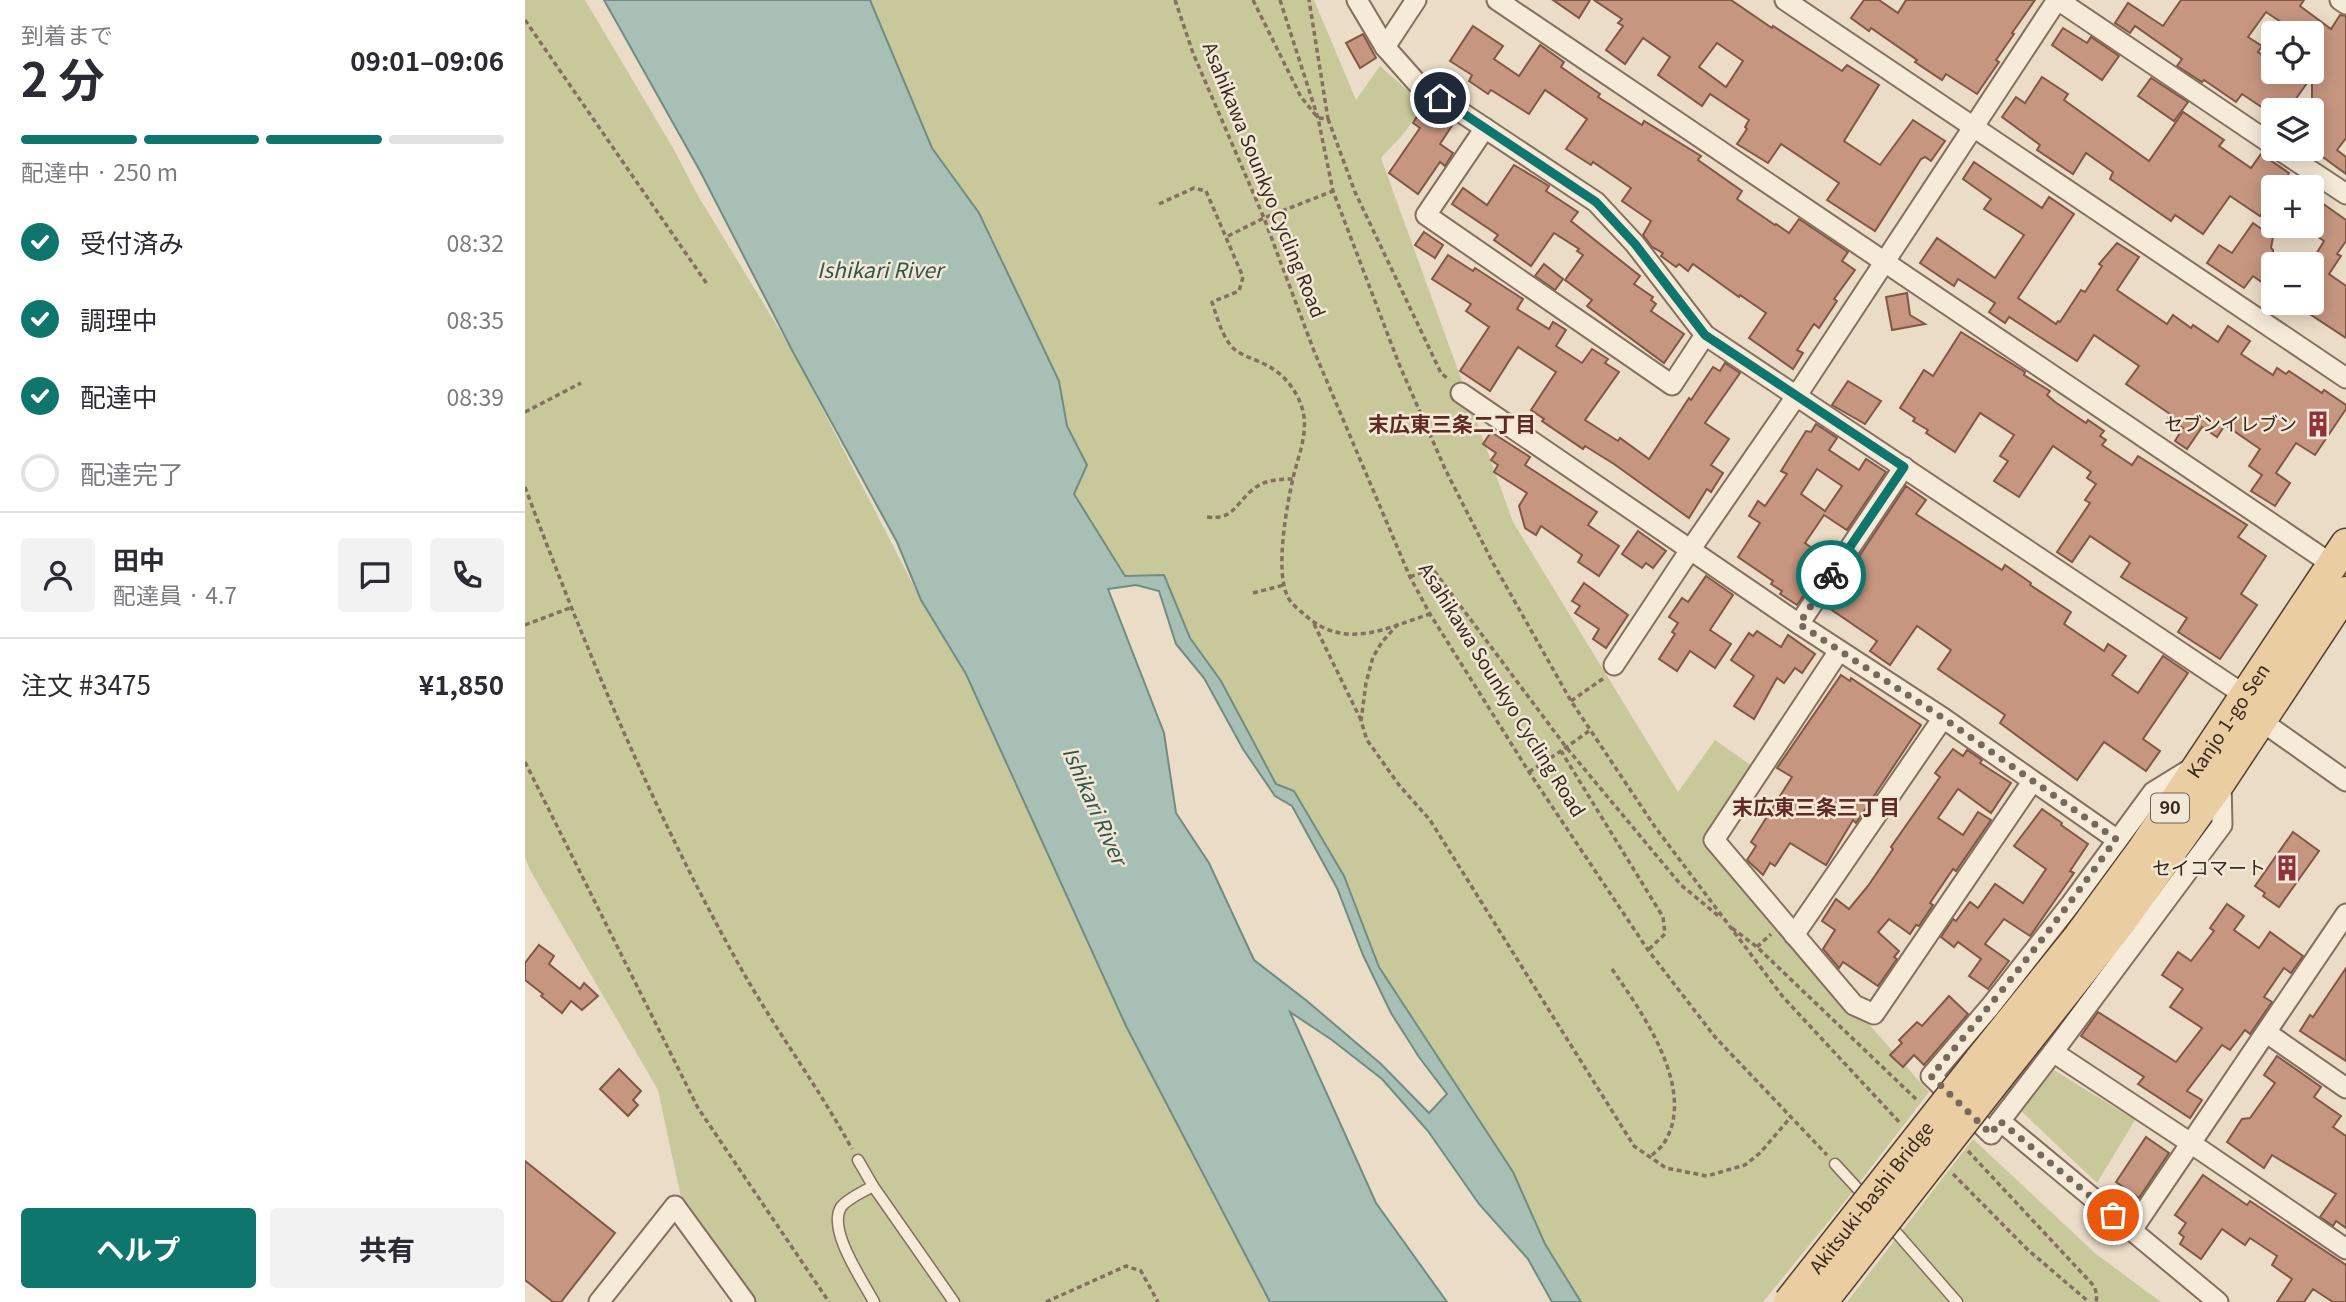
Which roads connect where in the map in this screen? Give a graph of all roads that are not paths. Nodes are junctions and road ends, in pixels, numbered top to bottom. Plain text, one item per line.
1 (1357, 0) edge
2 (1416, 0) edge
3 (1497, 0) edge
4 (1785, 0) edge
5 (2057, 0) edge
6 (2340, 0) edge
7 (2346, 4) edge
8 (1385, 47) junction
9 (1975, 127) junction
10 (1485, 128) junction
11 (2261, 137) edge
12 (2296, 161) edge
13 (2346, 194) edge
14 (1886, 261) junction
15 (1705, 335) junction
16 (2346, 378) edge
17 (1461, 393) road end
18 (1797, 395) junction
19 (1904, 467) junction
20 (1690, 550) junction
21 (2339, 554) edge
22 (2346, 592) edge
23 (1799, 624) junction
24 (1839, 651) junction
25 (1614, 665) dead end
26 (2253, 708) junction
27 (1943, 718) junction
28 (2211, 772) junction
29 (2346, 781) edge
30 (2032, 782) junction
31 (2116, 839) junction
32 (2346, 914) edge
33 (1794, 935) junction
34 (2267, 1033) junction
35 (2053, 1052) junction
36 (1989, 1069) junction
37 (2346, 1088) edge
38 (2000, 1121) junction
39 (2192, 1144) junction
40 (857, 1160) road end
41 (1835, 1164) road end
42 (873, 1186) junction
43 (2132, 1230) junction
44 (2346, 1250) edge
45 (599, 1302) edge
46 (745, 1302) edge
47 (874, 1302) edge
48 (954, 1302) edge
49 (1789, 1302) edge
50 (1822, 1302) edge
51 (1957, 1302) edge
52 (2218, 1302) edge

1 - 8 street
2 - 8 street
3 - 14 street
4 - 9 street
5 - 9 street
5 - 11 street
6 - 7 street
8 - 10 street
9 - 14 street
9 - 16 street
10 - 15 street
10 - 15 street
12 - 13 street
14 - 18 street
14 - 21 street
15 - 18 street
17 - 20 street
18 - 19 street
18 - 20 street
19 - 23 street
19 - 26 street
20 - 23 street
20 - 25 street
21 - 26 main road, Kanjo 1-go Sen / 90
22 - 26 main road, Kanjo 1-go Sen / 90
23 - 24 street
24 - 27 street
24 - 33 street
26 - 28 main road, Kanjo 1-go Sen / 90
26 - 29 street
27 - 30 street
27 - 33 street
28 - 31 street
28 - 35 street
28 - 36 main road, Kanjo 1-go Sen / 90
30 - 31 street
30 - 33 street
31 - 38 street
32 - 34 street
34 - 37 street
34 - 39 street
35 - 38 street
35 - 39 street
36 - 49 main road, Akitsuki-bashi Bridge / 90, bridge
36 - 50 main road, Akitsuki-bashi Bridge / 90, bridge
38 - 43 street
39 - 43 street
39 - 44 street
40 - 42 lane
41 - 51 lane
42 - 47 lane
42 - 48 lane
43 - 52 street
45 - 46 street

